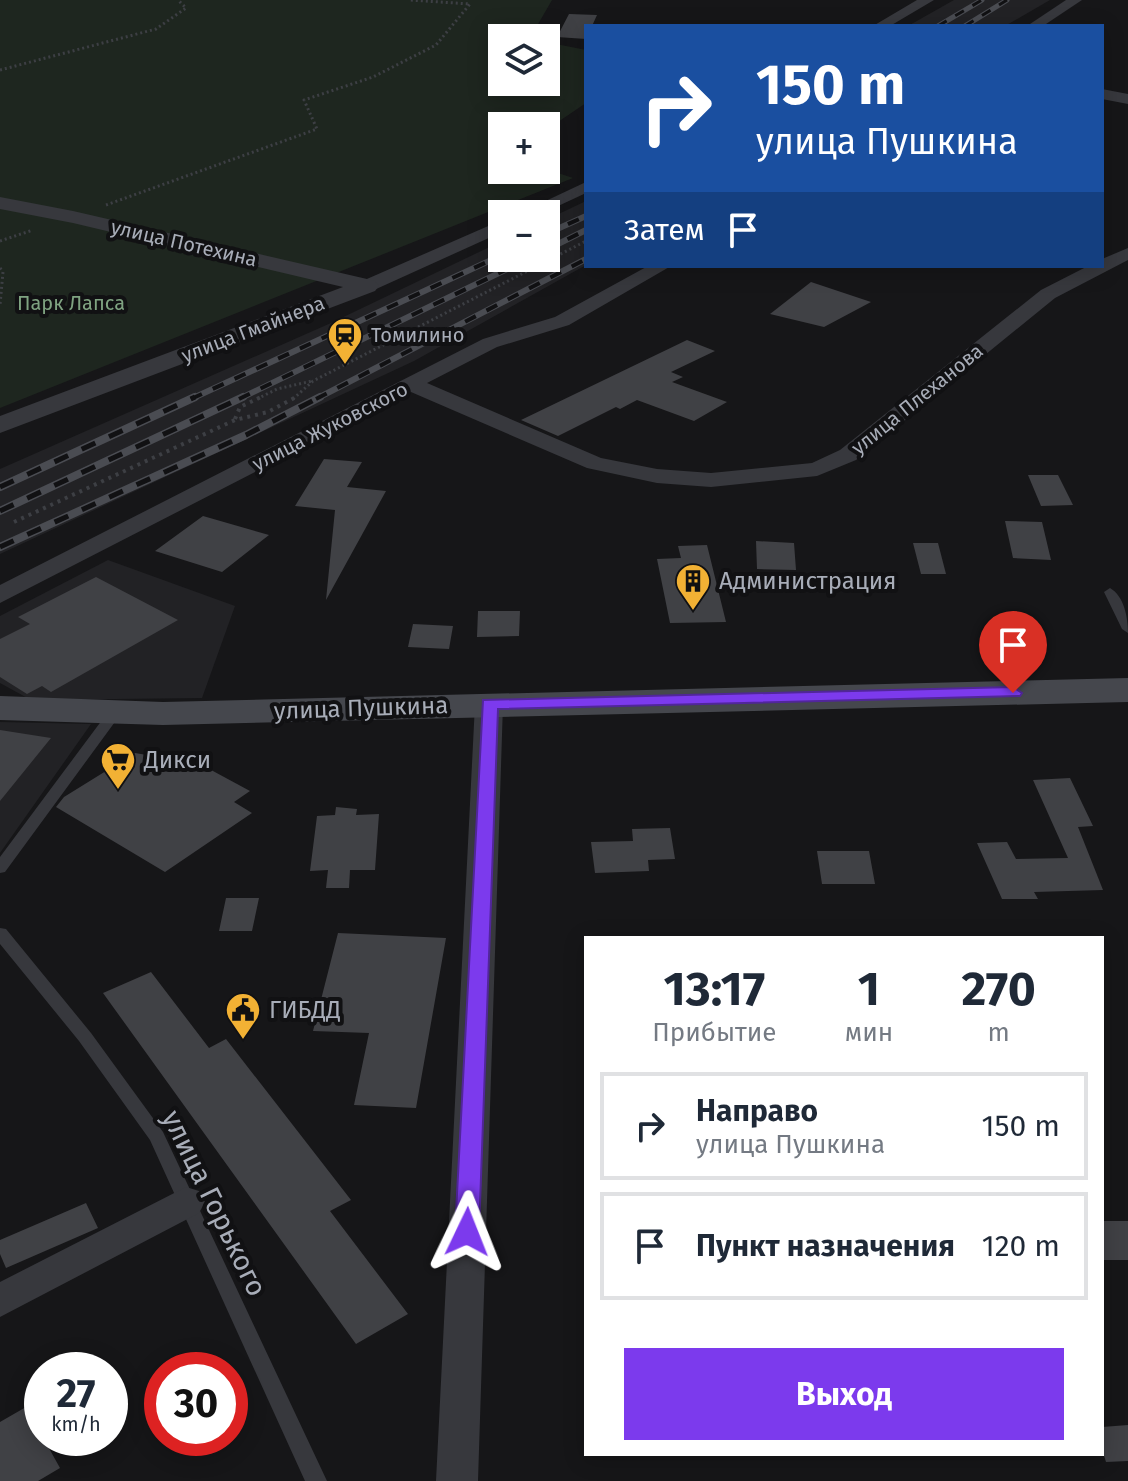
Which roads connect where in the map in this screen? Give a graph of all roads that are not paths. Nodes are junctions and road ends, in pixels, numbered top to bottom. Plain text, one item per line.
1 (927, 0) edge
2 (1075, 0) edge
3 (884, 24) edge
4 (1037, 24) edge
5 (1104, 94) edge
6 (1128, 99) edge
7 (584, 188) edge
8 (558, 200) edge
9 (0, 203) edge
10 (488, 231) edge
11 (1128, 253) edge
12 (1104, 265) edge
13 (658, 268) edge
14 (1099, 268) edge
15 (367, 286) junction
16 (411, 384) junction
17 (0, 425) edge
18 (1110, 592) dead end
19 (0, 595) edge
20 (1128, 629) edge
21 (1128, 690) edge
22 (489, 704) junction
23 (8, 705) edge
24 (113, 715) junction
25 (0, 868) edge
26 (0, 933) edge
27 (186, 1202) junction
28 (0, 1301) edge
29 (316, 1481) edge
30 (457, 1481) edge

1 - 3 street
2 - 4 street
5 - 6 street
7 - 8 street
9 - 15 street, улица Потехина
10 - 15 street, улица Гмайнера
11 - 12 street, улица Плеханова
13 - 16 street, улица Жуковского
14 - 16 street, улица Плеханова
15 - 17 street, улица Гмайнера
16 - 19 street, улица Жуковского
18 - 20 lane
21 - 22 main road, улица Пушкина
22 - 24 main road, улица Пушкина
22 - 30 street
23 - 24 main road, улица Пушкина
24 - 25 lane
26 - 27 lane, улица Горького
27 - 28 street
27 - 29 lane, улица Горького

